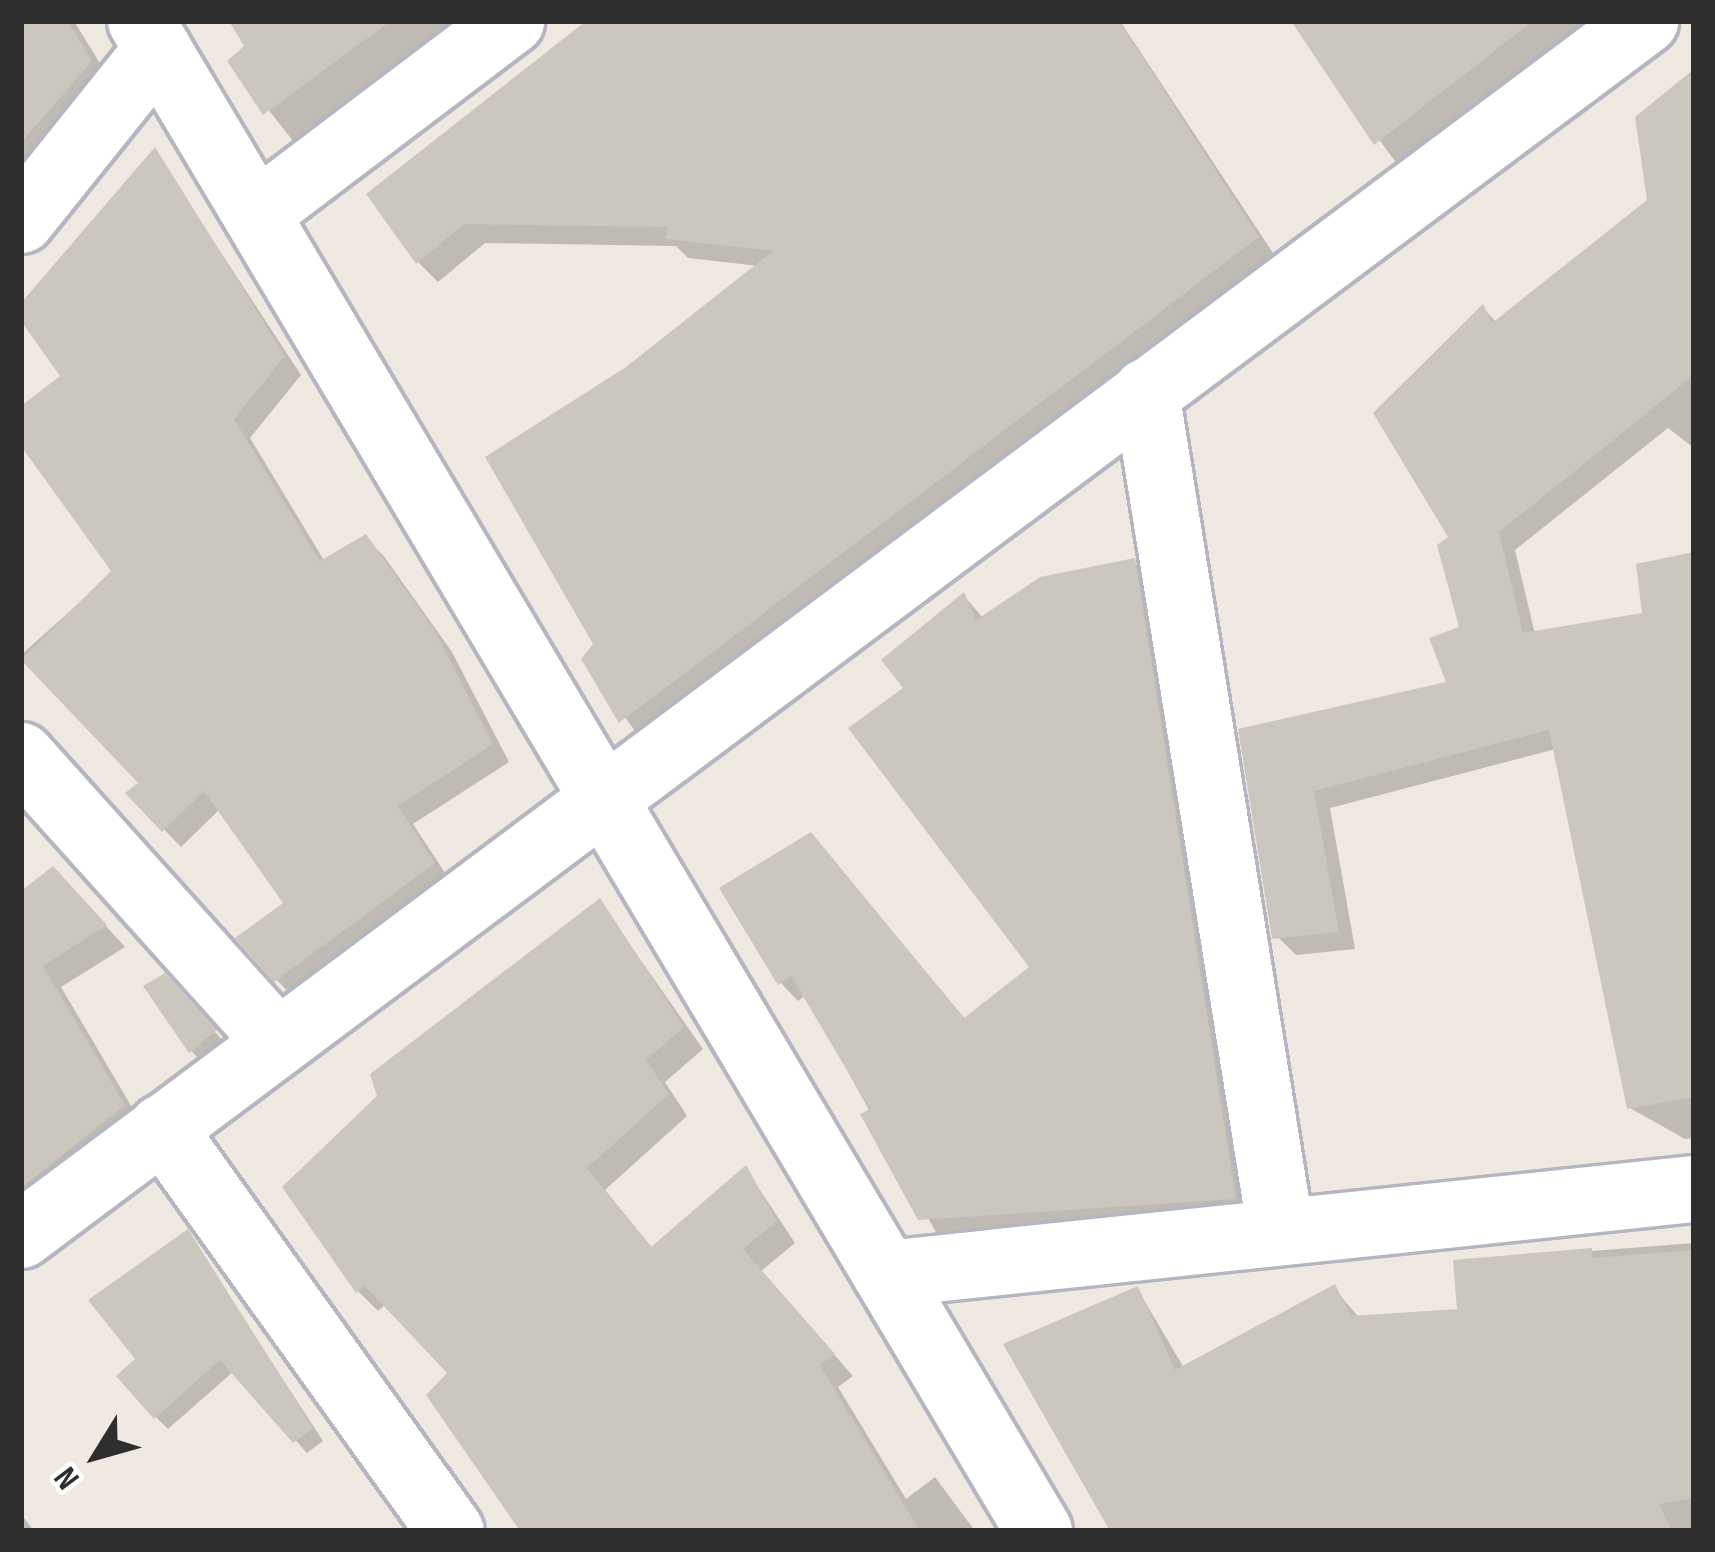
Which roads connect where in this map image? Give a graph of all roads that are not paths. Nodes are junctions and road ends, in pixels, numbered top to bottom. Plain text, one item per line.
1 (511, 21) edge
2 (1645, 21) edge
3 (150, 35) edge
4 (256, 214) junction
5 (21, 220) edge
6 (1146, 392) junction
7 (21, 757) edge
8 (601, 800) junction
9 (278, 1042) junction
10 (162, 1128) junction
11 (1694, 1189) edge
12 (1281, 1232) junction
13 (21, 1234) edge
14 (886, 1274) junction
15 (451, 1531) edge
16 (1039, 1531) edge

1 - 4 street
2 - 6 street
3 - 4 street
3 - 5 street
4 - 8 street
6 - 8 street
6 - 12 street
7 - 9 street
8 - 9 street
8 - 14 street
9 - 10 street
10 - 13 street
10 - 15 street
11 - 12 street
12 - 14 street
14 - 16 street

